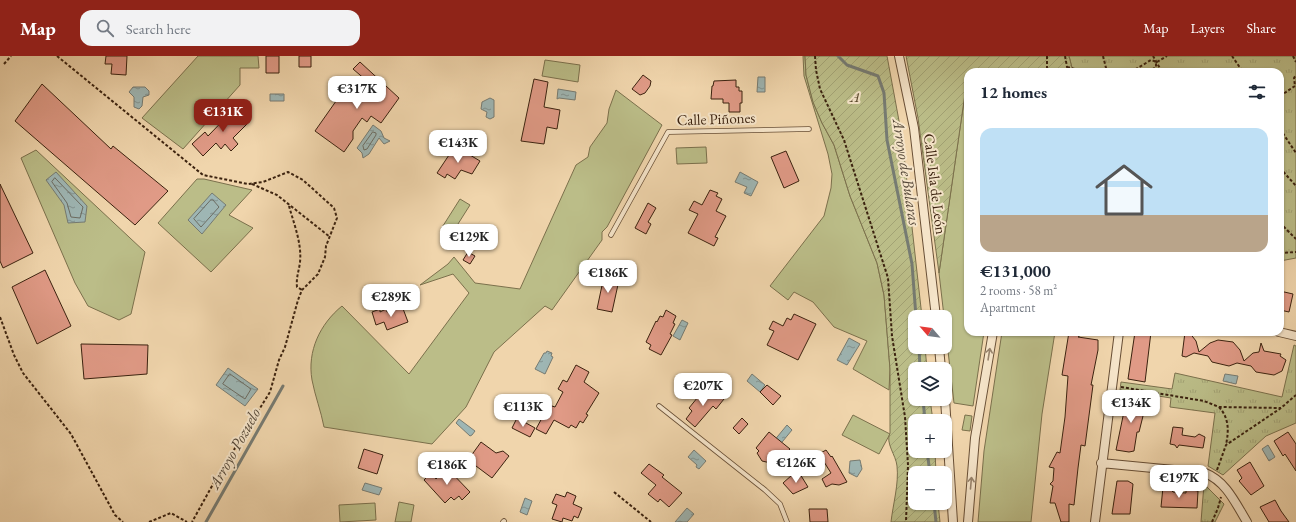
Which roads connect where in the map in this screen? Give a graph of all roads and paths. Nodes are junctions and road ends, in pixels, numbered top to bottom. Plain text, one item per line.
1 (10, 56) edge
2 (57, 56) edge
3 (815, 56) edge
4 (899, 56) edge
5 (1047, 56) edge
6 (1065, 56) edge
7 (1103, 56) edge
8 (1153, 56) edge
9 (1167, 56) edge
10 (1232, 56) edge
11 (1293, 56) edge
12 (1157, 62) junction
13 (1296, 62) edge
14 (4, 64) dead end
15 (1067, 67) joint
16 (1047, 68) edge
17 (1071, 68) edge
18 (1106, 68) edge
19 (1138, 68) edge
20 (1154, 68) edge
21 (1160, 68) edge
22 (1240, 68) edge
23 (1296, 75) edge
24 (1284, 93) edge
25 (810, 129) dead end
26 (1284, 135) edge
27 (1296, 153) edge
28 (1284, 172) edge
29 (251, 184) junction
30 (1296, 186) edge
31 (289, 206) junction
32 (1284, 227) edge
33 (611, 234) dead end
34 (330, 237) junction
35 (1296, 239) edge
36 (1296, 252) edge
37 (1284, 253) edge
38 (302, 290) junction
39 (935, 310) edge
40 (0, 317) edge
41 (1284, 333) edge
42 (992, 336) edge
43 (1118, 336) edge
44 (1296, 336) edge
45 (1112, 386) junction
46 (1296, 395) edge
47 (659, 406) dead end
48 (945, 406) edge
49 (1219, 407) junction
50 (1281, 408) junction
51 (1226, 445) junction
52 (1101, 463) junction
53 (1215, 477) junction
54 (1223, 484) junction
55 (614, 492) dead end
56 (123, 522) edge
57 (149, 522) edge
58 (187, 522) edge
59 (192, 522) edge
60 (651, 522) edge
61 (787, 522) edge
62 (906, 522) edge
63 (953, 522) edge
64 (968, 522) edge
65 (1095, 522) edge
66 (1212, 522) edge
67 (1248, 522) edge

1 - 14 path
2 - 29 path
3 - 62 path
4 - 39 street, Calle Isla de León
5 - 16 path
6 - 15 path
7 - 18 path
8 - 12 path
9 - 12 path
10 - 22 path
11 - 13 path
12 - 19 path
12 - 20 path
12 - 21 path
15 - 17 path
23 - 24 path
25 - 33 lane, Calle Piñones
26 - 27 path
28 - 30 path
29 - 31 path
29 - 34 path
31 - 34 path
31 - 38 path
32 - 35 path
34 - 38 path
36 - 37 path
38 - 59 path
40 - 56 path
41 - 44 street
64 -> 42 street
43 - 45 street
45 - 49 path
45 - 52 street
46 - 50 path
47 - 61 lane
48 - 63 street
49 - 50 path
49 - 51 path
50 - 51 path
51 - 53 path
52 - 53 street
52 - 65 street
53 - 54 street
54 - 66 path
54 - 67 street
55 - 60 path
57 - 58 path

